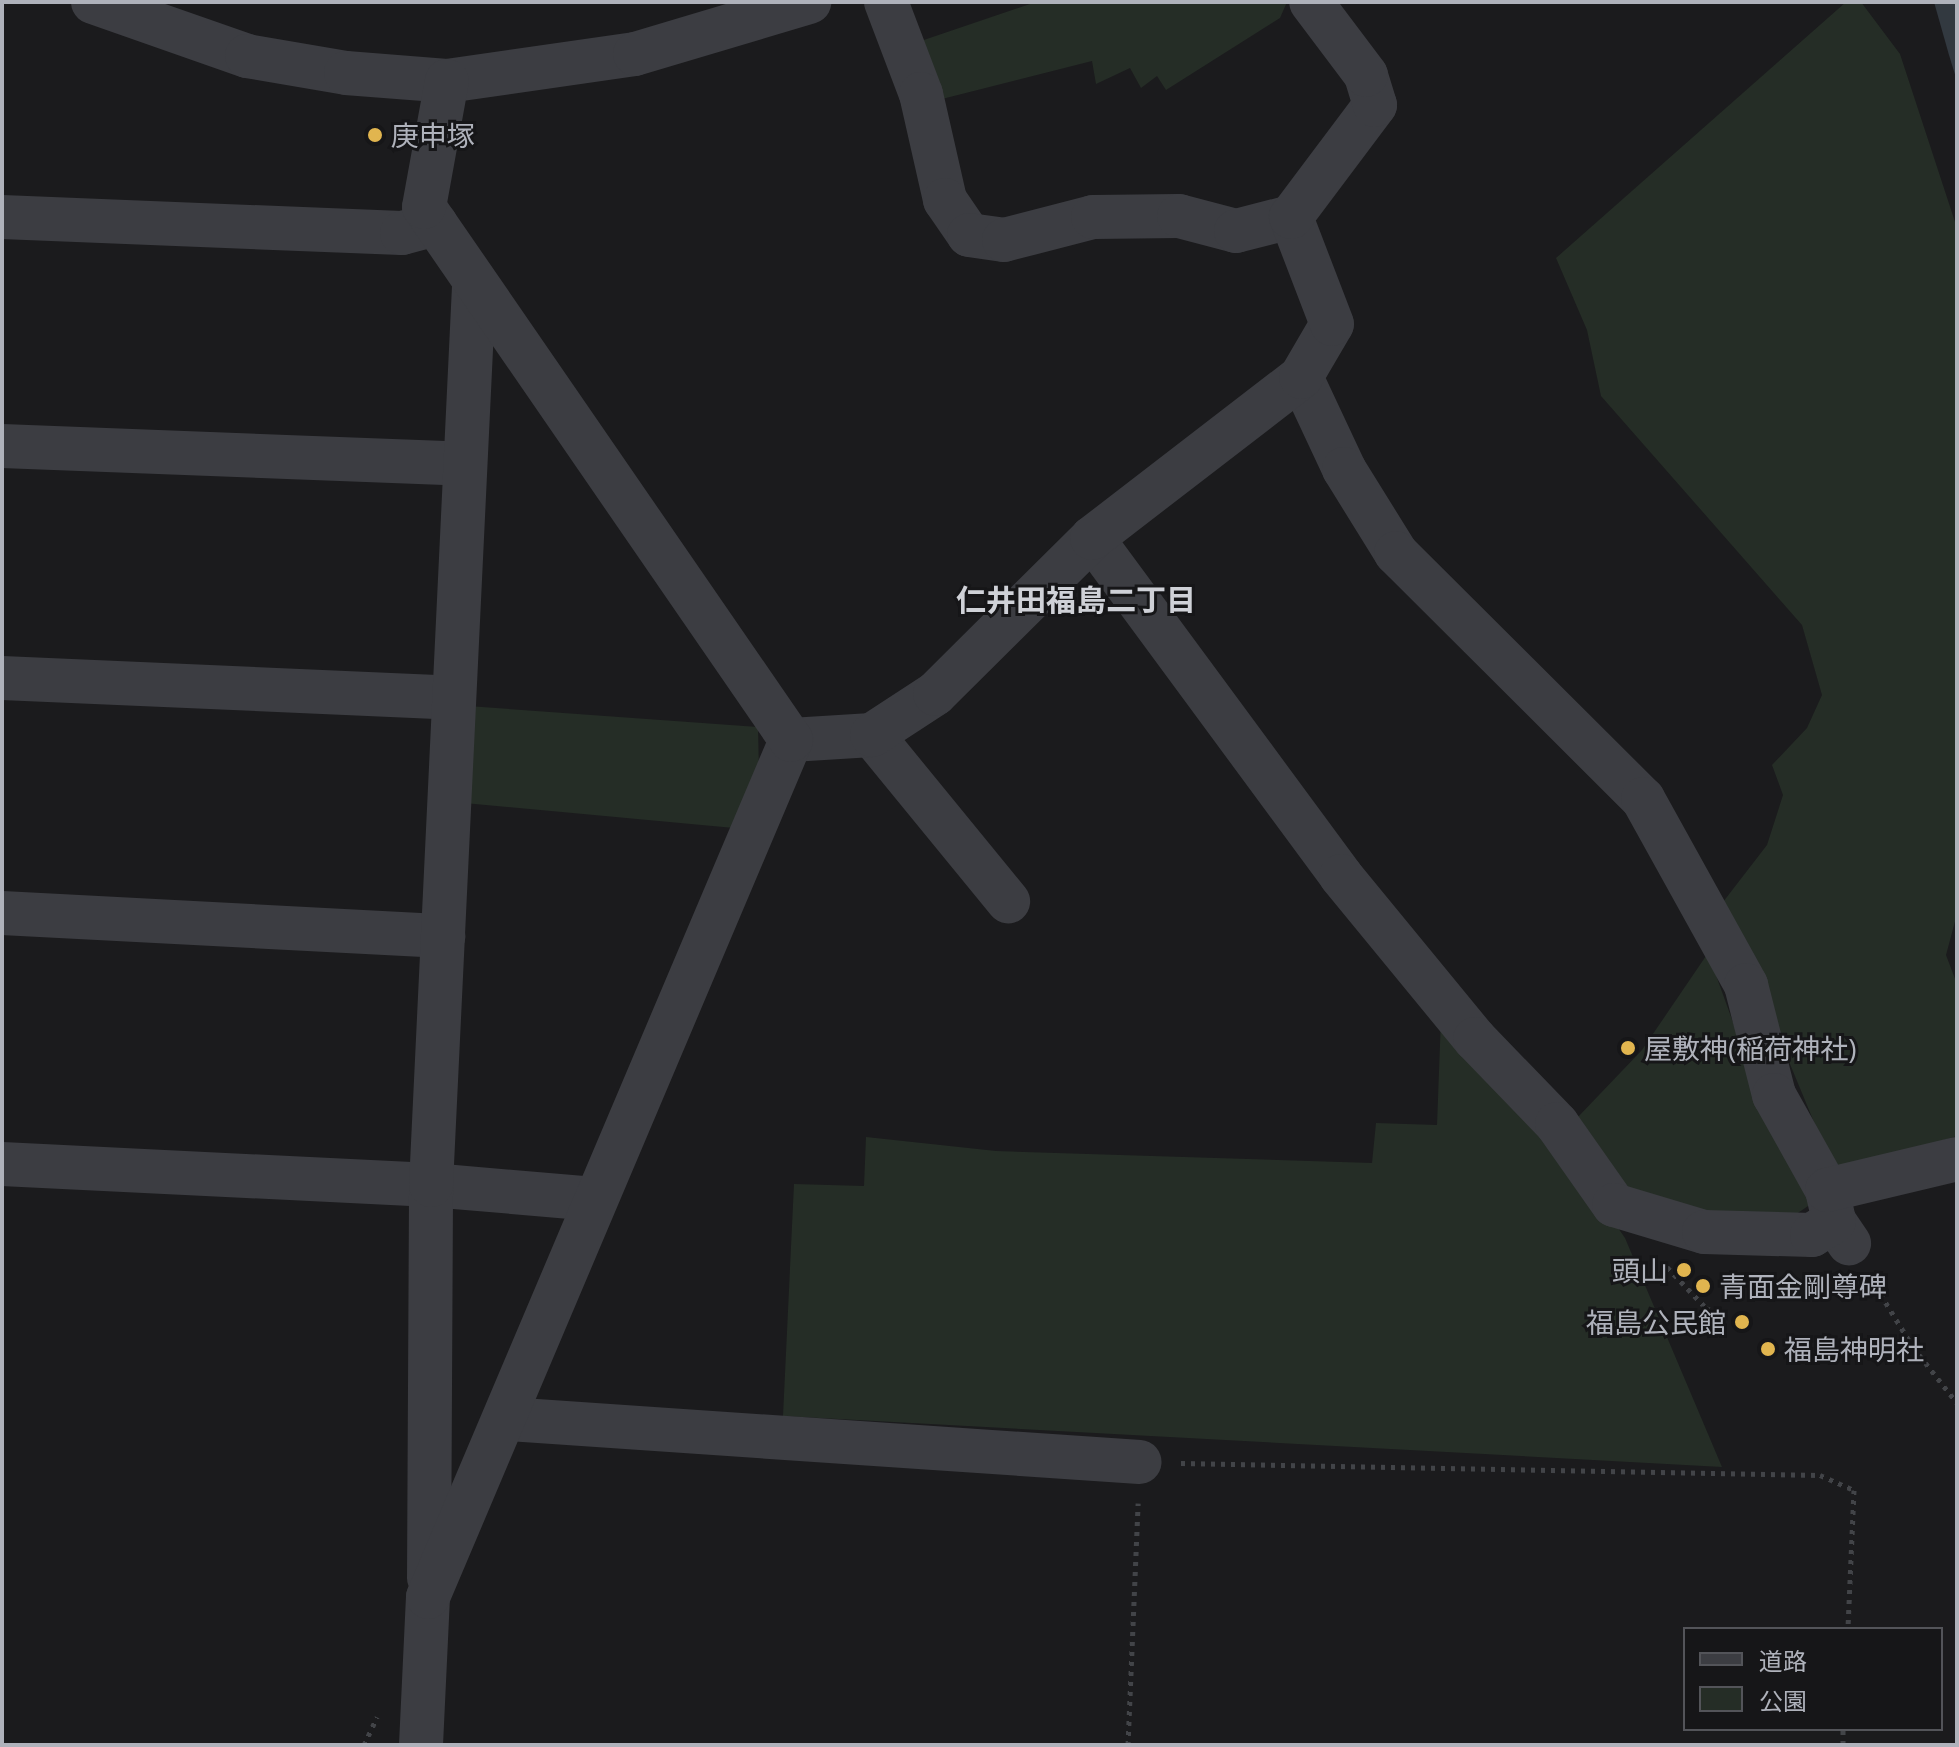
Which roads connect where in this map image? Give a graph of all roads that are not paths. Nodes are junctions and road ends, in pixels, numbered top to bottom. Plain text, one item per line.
1 (93, 2) edge
2 (809, 2) edge
3 (886, 2) edge
4 (1311, 2) edge
5 (447, 81) junction
6 (2, 217) edge
7 (1291, 217) junction
8 (436, 224) junction
9 (474, 285) junction
10 (1301, 377) junction
11 (2, 446) edge
12 (465, 464) junction
13 (1092, 538) junction
14 (2, 678) edge
15 (454, 698) junction
16 (872, 735) junction
17 (791, 740) junction
18 (1008, 901) dead end
19 (2, 913) edge
20 (443, 936) junction
21 (1957, 1159) edge
22 (2, 1164) edge
23 (431, 1185) junction
24 (594, 1199) junction
25 (1837, 1218) junction
26 (507, 1419) junction
27 (1140, 1462) road end
28 (428, 1597) junction
29 (421, 1745) edge

1 - 5 street
2 - 5 street
3 - 7 street
4 - 7 street
5 - 8 street
6 - 8 street
7 - 10 street
8 - 9 street
9 - 12 street
9 - 17 street
10 - 13 street
10 - 25 street
11 - 12 street
12 - 15 street
13 - 16 street
13 - 25 street
14 - 15 street
15 - 20 street
16 - 17 street
16 - 18 street
17 - 24 street
19 - 20 street
20 - 23 street
21 - 25 street
22 - 23 street
23 - 24 street
23 - 28 street
24 - 26 street
26 - 27 street
26 - 28 street
28 - 29 street

